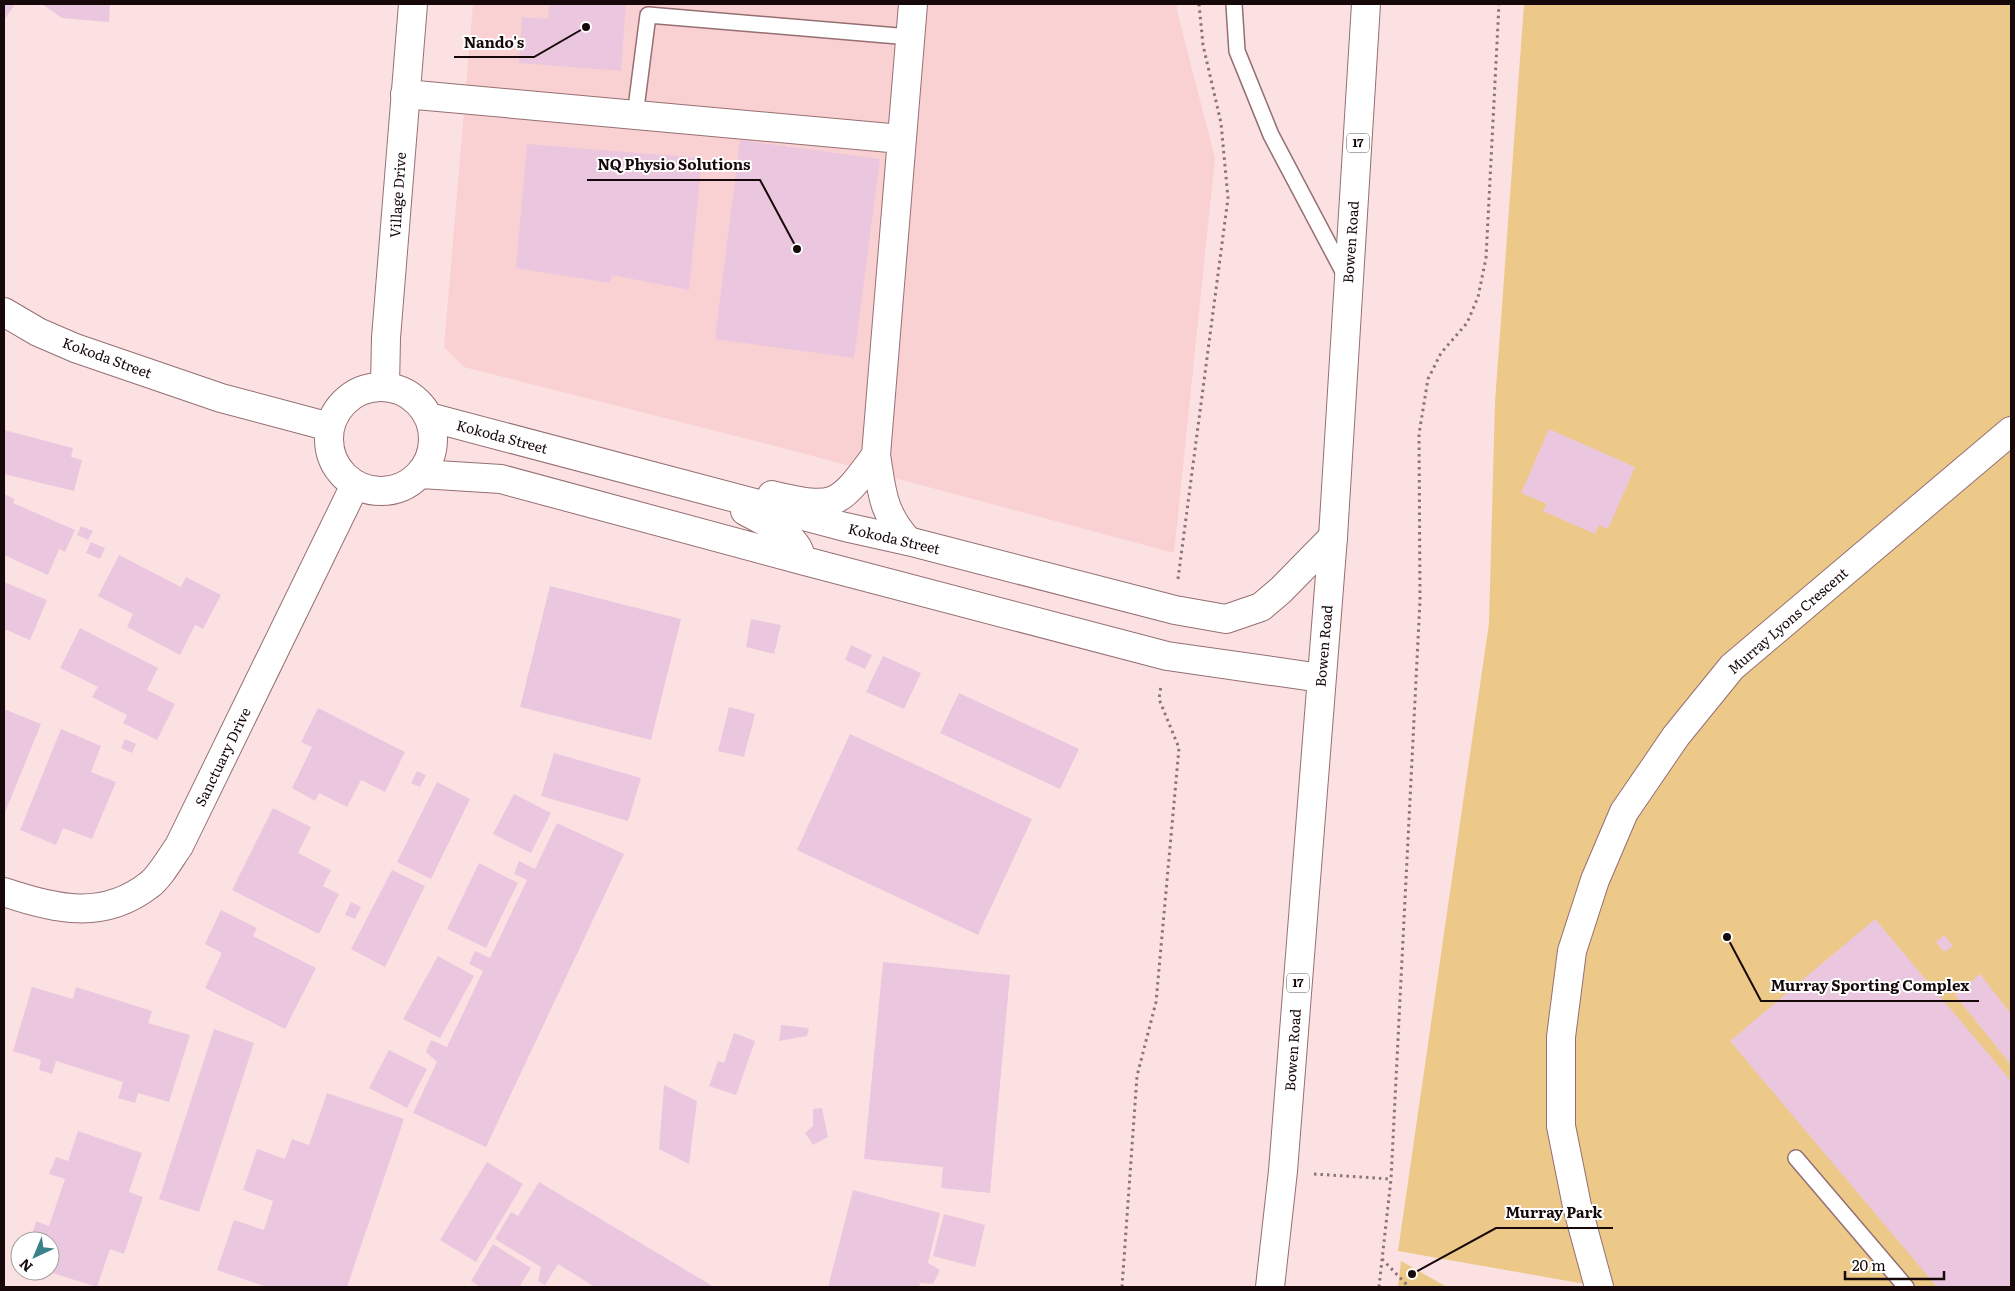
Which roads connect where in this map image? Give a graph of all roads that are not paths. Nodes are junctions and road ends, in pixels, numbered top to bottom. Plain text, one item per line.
1 (413, 4) edge
2 (913, 4) edge
3 (1234, 4) edge
4 (1366, 4) edge
5 (910, 37) junction
6 (405, 94) junction
7 (635, 116) junction
8 (902, 140) junction
9 (1349, 283) junction
10 (4, 312) edge
11 (384, 386) junction
12 (429, 418) junction
13 (330, 427) junction
14 (2011, 431) edge
15 (876, 455) junction
16 (421, 474) junction
17 (355, 485) junction
18 (708, 491) junction
19 (1333, 537) junction
20 (908, 541) junction
21 (801, 560) junction
22 (1321, 678) junction
23 (4, 892) edge
24 (1796, 1158) dead end
25 (1270, 1287) edge
26 (1599, 1287) edge
27 (1906, 1287) edge

1 - 6 street, Village Drive
2 - 5 street
3 - 9 lane
4 - 9 street, Bowen Road / 17
5 - 7 lane
5 - 8 street
6 - 7 street
6 - 11 street, Village Drive
7 - 8 street
8 - 15 street
9 - 19 street, Bowen Road / 17
10 - 13 street, Kokoda Street
11 - 12 street
11 - 13 street
12 - 16 street
12 - 18 street, Kokoda Street
13 - 17 street
14 - 26 street, Murray Lyons Crescent
15 - 18 street
15 - 20 street
16 - 17 street
16 - 21 street
17 - 23 street, Sanctuary Drive
18 - 20 street, Kokoda Street
18 - 21 street
19 - 20 street, Kokoda Street
19 - 22 street, Bowen Road / 17
21 - 22 street
22 - 25 street, Bowen Road / 17
24 - 27 lane

